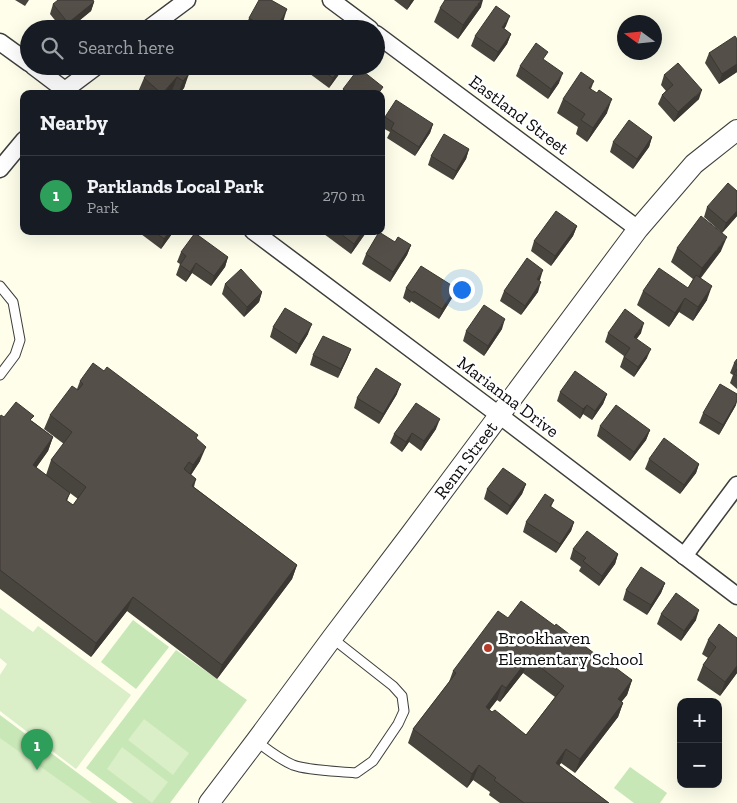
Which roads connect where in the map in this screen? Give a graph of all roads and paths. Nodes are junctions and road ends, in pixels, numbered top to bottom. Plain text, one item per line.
1 (187, 0) edge
2 (331, 0) edge
3 (160, 20) edge
4 (358, 20) edge
5 (385, 41) edge
6 (0, 42) edge
7 (20, 56) edge
8 (44, 75) edge
9 (86, 75) edge
10 (63, 90) edge
11 (67, 90) edge
12 (737, 130) edge
13 (20, 145) edge
14 (0, 169) edge
15 (638, 229) junction
16 (259, 235) edge
17 (0, 286) edge
18 (0, 375) edge
19 (499, 415) junction
20 (737, 485) edge
21 (684, 556) junction
22 (737, 596) edge
23 (332, 638) junction
24 (256, 741) junction
25 (209, 803) edge

1 - 3 street
2 - 4 street
5 - 15 street, Eastland Street
6 - 7 street
8 - 10 street
9 - 11 street
12 - 15 street, Renn Street
13 - 14 street
15 - 19 street, Renn Street
16 - 19 street, Marianna Drive
17 - 18 lane
19 - 21 street, Marianna Drive
19 - 23 street, Renn Street
20 - 21 street
21 - 22 street, Marianna Drive
23 - 24 street, Renn Street
23 - 24 lane
24 - 25 street, Renn Street

